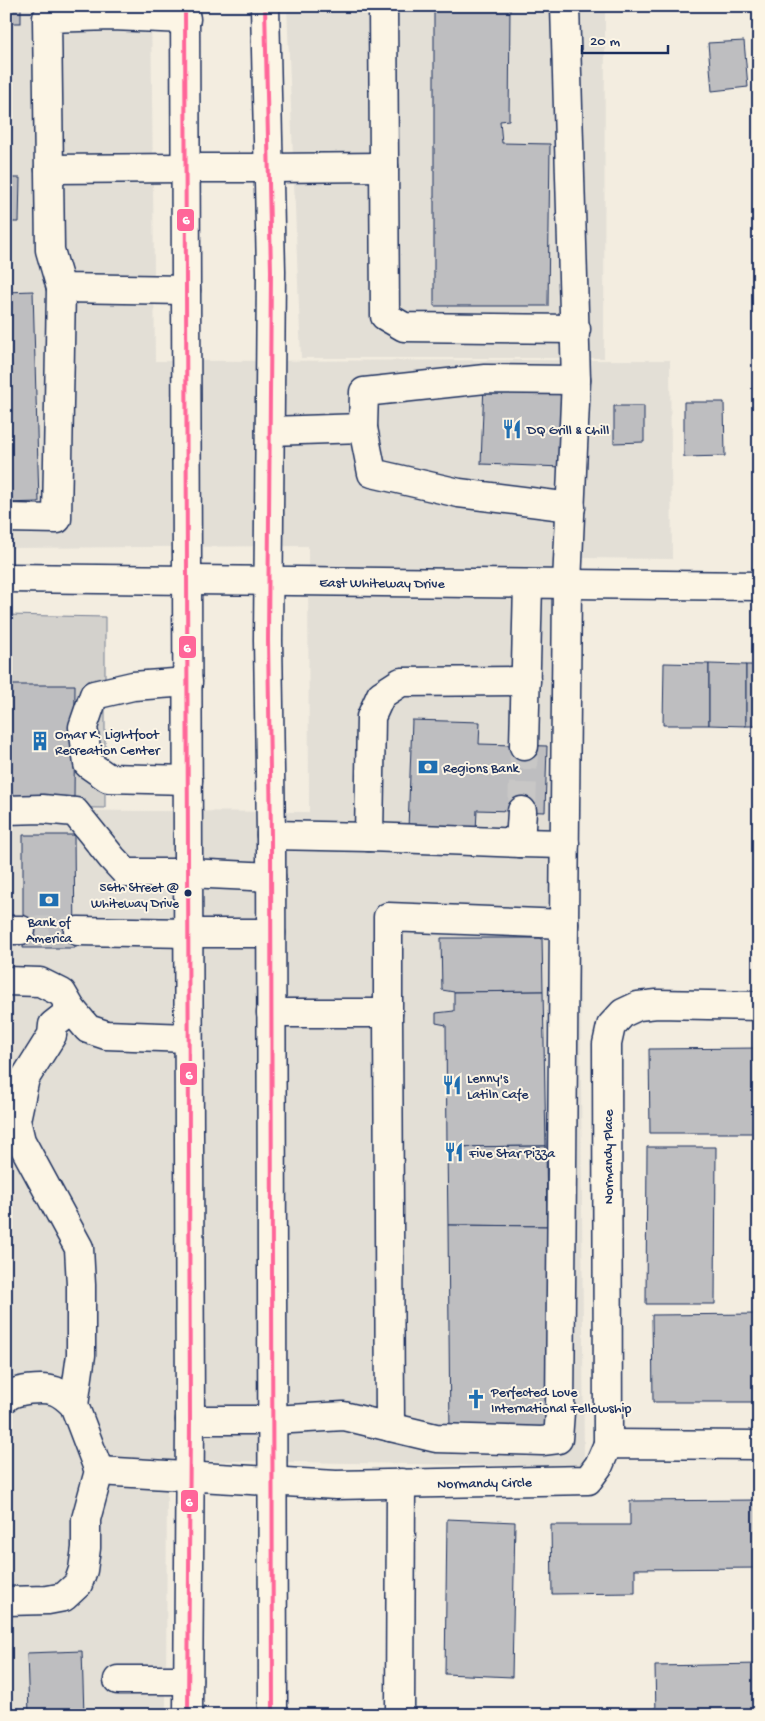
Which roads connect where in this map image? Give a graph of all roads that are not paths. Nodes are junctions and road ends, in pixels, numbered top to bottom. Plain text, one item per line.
1 (265, 6) edge
2 (383, 6) edge
3 (565, 6) edge
4 (186, 12) edge
5 (384, 167) junction
6 (186, 168) junction
7 (269, 168) junction
8 (49, 169) junction
9 (62, 288) junction
10 (186, 290) junction
11 (576, 328) junction
12 (576, 380) junction
13 (363, 428) junction
14 (270, 431) junction
15 (571, 507) junction
16 (6, 518) edge
17 (6, 578) edge
18 (188, 581) junction
19 (270, 581) junction
20 (528, 584) junction
21 (567, 584) junction
22 (759, 586) edge
23 (526, 681) junction
24 (188, 682) junction
25 (524, 746) tunnel mouth
26 (188, 780) junction
27 (6, 810) edge
28 (522, 811) tunnel mouth
29 (271, 836) junction
30 (369, 837) junction
31 (520, 843) junction
32 (565, 844) junction
33 (188, 873) junction
34 (271, 877) junction
35 (564, 924) junction
36 (78, 931) tunnel mouth
37 (188, 933) junction
38 (271, 933) junction
39 (6, 981) edge
40 (759, 1006) edge
41 (72, 1010) junction
42 (388, 1012) junction
43 (271, 1014) junction
44 (188, 1038) junction
45 (6, 1398) edge
46 (74, 1405) junction
47 (190, 1420) junction
48 (273, 1420) junction
49 (390, 1427) junction
50 (608, 1444) junction
51 (759, 1445) edge
52 (99, 1471) junction
53 (190, 1476) junction
54 (273, 1480) junction
55 (401, 1483) junction
56 (6, 1601) edge
57 (118, 1680) dead end
58 (188, 1680) junction
59 (188, 1715) edge
60 (273, 1715) edge
61 (400, 1715) edge

1 - 7 main road
2 - 5 main road
3 - 11 main road
4 - 6 main road
4 - 8 main road
5 - 7 main road
5 - 11 main road
6 - 7 main road
6 - 8 main road
6 - 10 main road
7 - 14 main road
8 - 9 main road
9 - 10 main road
9 - 16 main road
10 - 18 main road
11 - 12 main road
12 - 13 main road
12 - 15 main road
13 - 14 main road
13 - 15 main road
14 - 19 main road
15 - 21 main road
17 - 18 main road, East Whiteway Drive
18 - 19 main road, East Whiteway Drive
18 - 24 main road
19 - 20 main road, East Whiteway Drive
19 - 29 main road
20 - 21 main road, East Whiteway Drive
20 - 23 main road
21 - 22 main road, East Whiteway Drive
21 - 32 main road
23 - 25 main road
23 - 30 main road
24 - 26 main road
24 - 26 main road
26 - 33 main road
27 - 33 main road
28 - 31 main road
29 - 30 main road
29 - 34 main road
30 - 31 main road
31 - 32 main road
32 - 35 main road
33 - 34 main road
33 - 37 main road
34 - 38 main road
35 - 42 main road
35 - 49 main road
36 - 37 main road
37 - 38 main road
37 - 44 main road
38 - 43 main road
39 - 41 main road
40 - 50 main road, Normandy Place
41 - 44 main road
41 - 46 main road
42 - 43 main road
42 - 49 main road
43 - 48 main road
44 - 47 main road
45 - 46 main road
46 - 52 main road
47 - 48 main road
47 - 53 main road
48 - 49 main road
48 - 54 main road
50 - 51 main road
50 - 55 main road, Normandy Circle
52 - 53 main road, Normandy Circle
52 - 56 main road
53 - 54 main road, Normandy Circle
53 - 58 main road
54 - 55 main road, Normandy Circle
54 - 60 main road
55 - 61 main road
57 - 58 main road
58 - 59 main road

